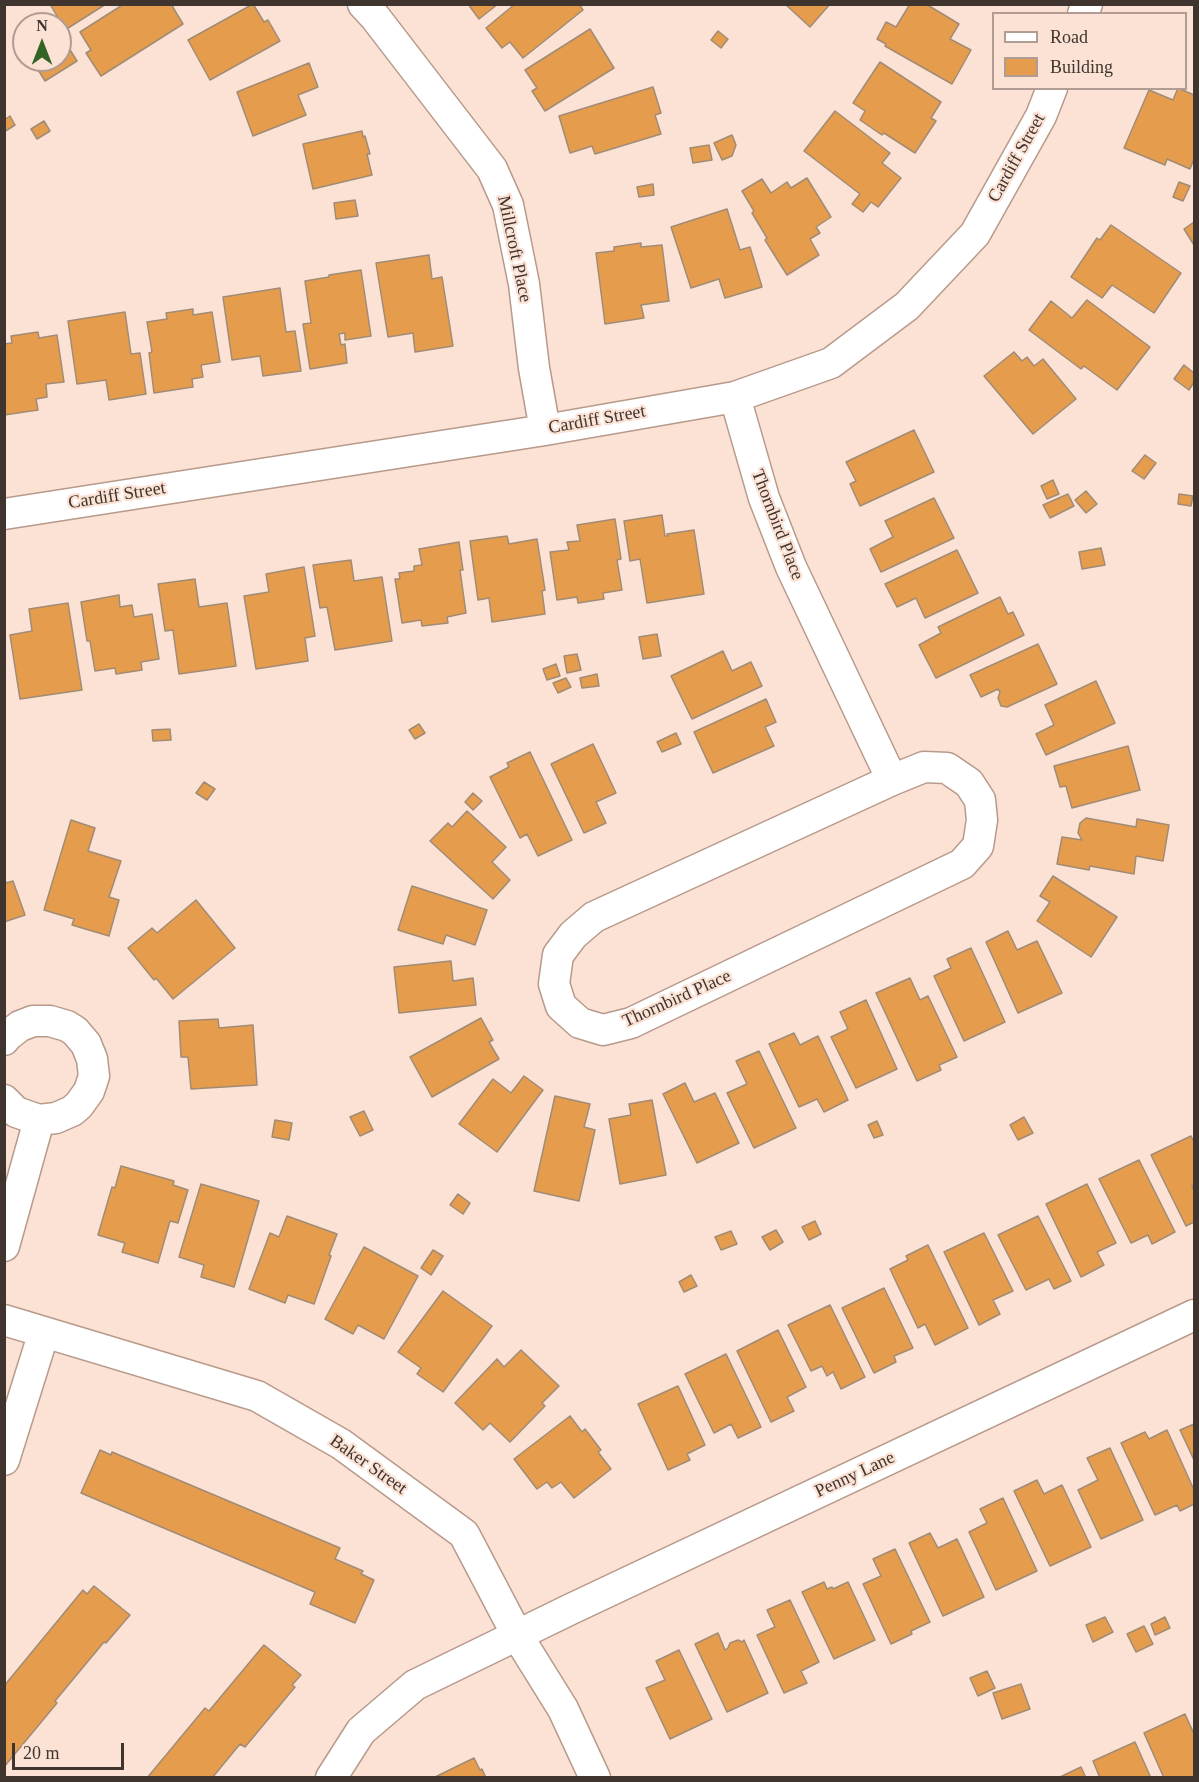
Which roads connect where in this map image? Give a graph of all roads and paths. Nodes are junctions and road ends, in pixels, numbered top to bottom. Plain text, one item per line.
1 (363, 4) edge
2 (1051, 90) edge
3 (735, 397) junction
4 (545, 430) junction
5 (4, 514) edge
6 (892, 780) junction
7 (4, 1040) edge
8 (4, 1100) edge
9 (39, 1120) junction
10 (4, 1246) edge
11 (1194, 1315) edge
12 (4, 1320) edge
13 (44, 1332) junction
14 (4, 1460) edge
15 (517, 1635) junction
16 (331, 1778) edge
17 (595, 1778) edge

1 - 4 street, Millcroft Place
2 - 3 street, Cardiff Street
3 - 4 street, Cardiff Street
3 - 6 street, Thornbird Place
4 - 5 street, Cardiff Street
6 - 6 street, Thornbird Place
7 - 9 street
8 - 9 street
9 - 10 street
11 - 15 street, Penny Lane
12 - 13 street, Baker Street
13 - 14 street
13 - 15 street, Baker Street
15 - 16 street, Penny Lane
15 - 17 street, Baker Street

